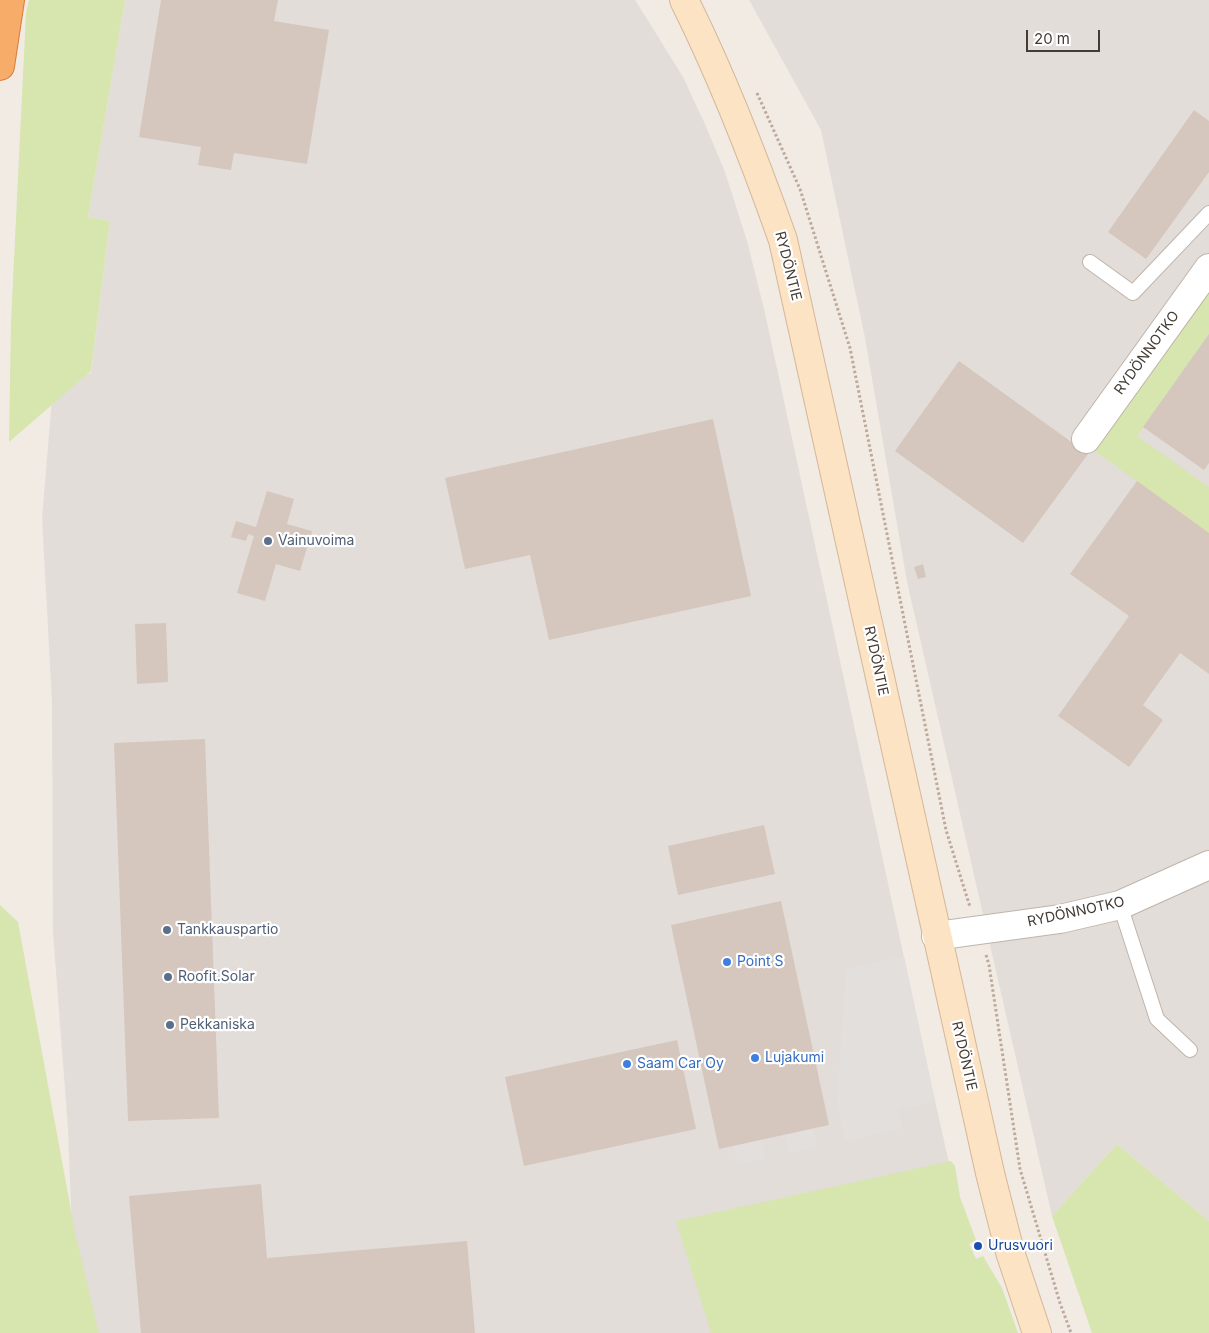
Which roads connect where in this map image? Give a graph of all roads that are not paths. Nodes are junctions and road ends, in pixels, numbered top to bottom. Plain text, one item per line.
1 (10, 0) edge
2 (684, 0) edge
3 (0, 66) edge
4 (1209, 213) edge
5 (1090, 262) dead end
6 (1209, 268) edge
7 (1086, 439) dead end
8 (1209, 864) edge
9 (1120, 905) junction
10 (936, 936) junction
11 (1190, 1050) dead end
12 (1038, 1333) edge

1 - 3 highway
2 - 10 street, RYDÖNTIE
4 - 5 lane
6 - 7 street, RYDÖNNOTKO
8 - 9 street, RYDÖNNOTKO
9 - 10 street, RYDÖNNOTKO
9 - 11 lane
10 - 12 street, RYDÖNTIE

